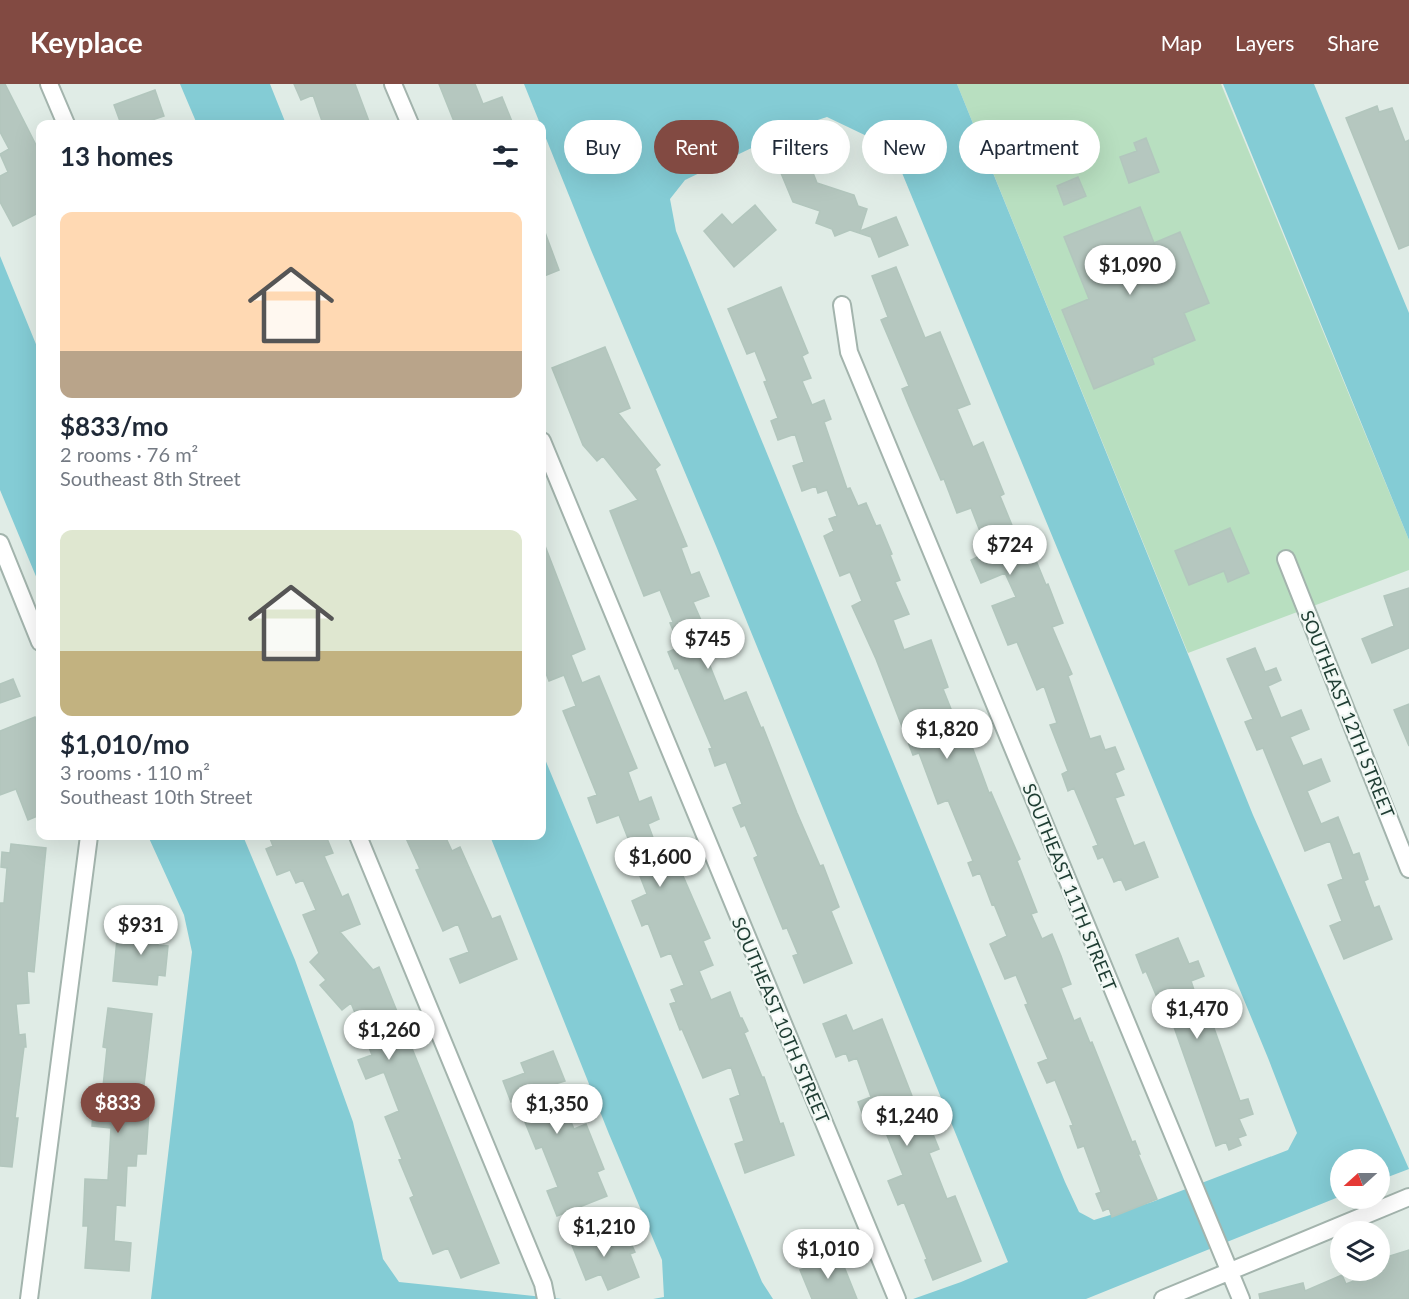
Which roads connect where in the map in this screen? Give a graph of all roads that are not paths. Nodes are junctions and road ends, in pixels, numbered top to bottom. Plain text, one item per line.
1 (49, 84) edge
2 (393, 84) edge
3 (64, 120) edge
4 (408, 120) edge
5 (842, 305) dead end
6 (546, 451) edge
7 (0, 543) edge
8 (1286, 559) dead end
9 (36, 632) edge
10 (87, 840) edge
11 (360, 840) edge
12 (1409, 869) edge
13 (1409, 1197) edge
14 (1230, 1272) junction
15 (544, 1292) edge
16 (895, 1295) edge
17 (29, 1299) edge
18 (1163, 1299) edge
19 (1241, 1299) edge

1 - 3 street
2 - 4 street
5 - 14 street, SOUTHEAST 11TH STREET
6 - 16 street, SOUTHEAST 10TH STREET
7 - 9 street
8 - 12 street, SOUTHEAST 12TH STREET
10 - 17 street
11 - 15 street
13 - 14 street
14 - 18 street
14 - 19 street, SOUTHEAST 11TH STREET

